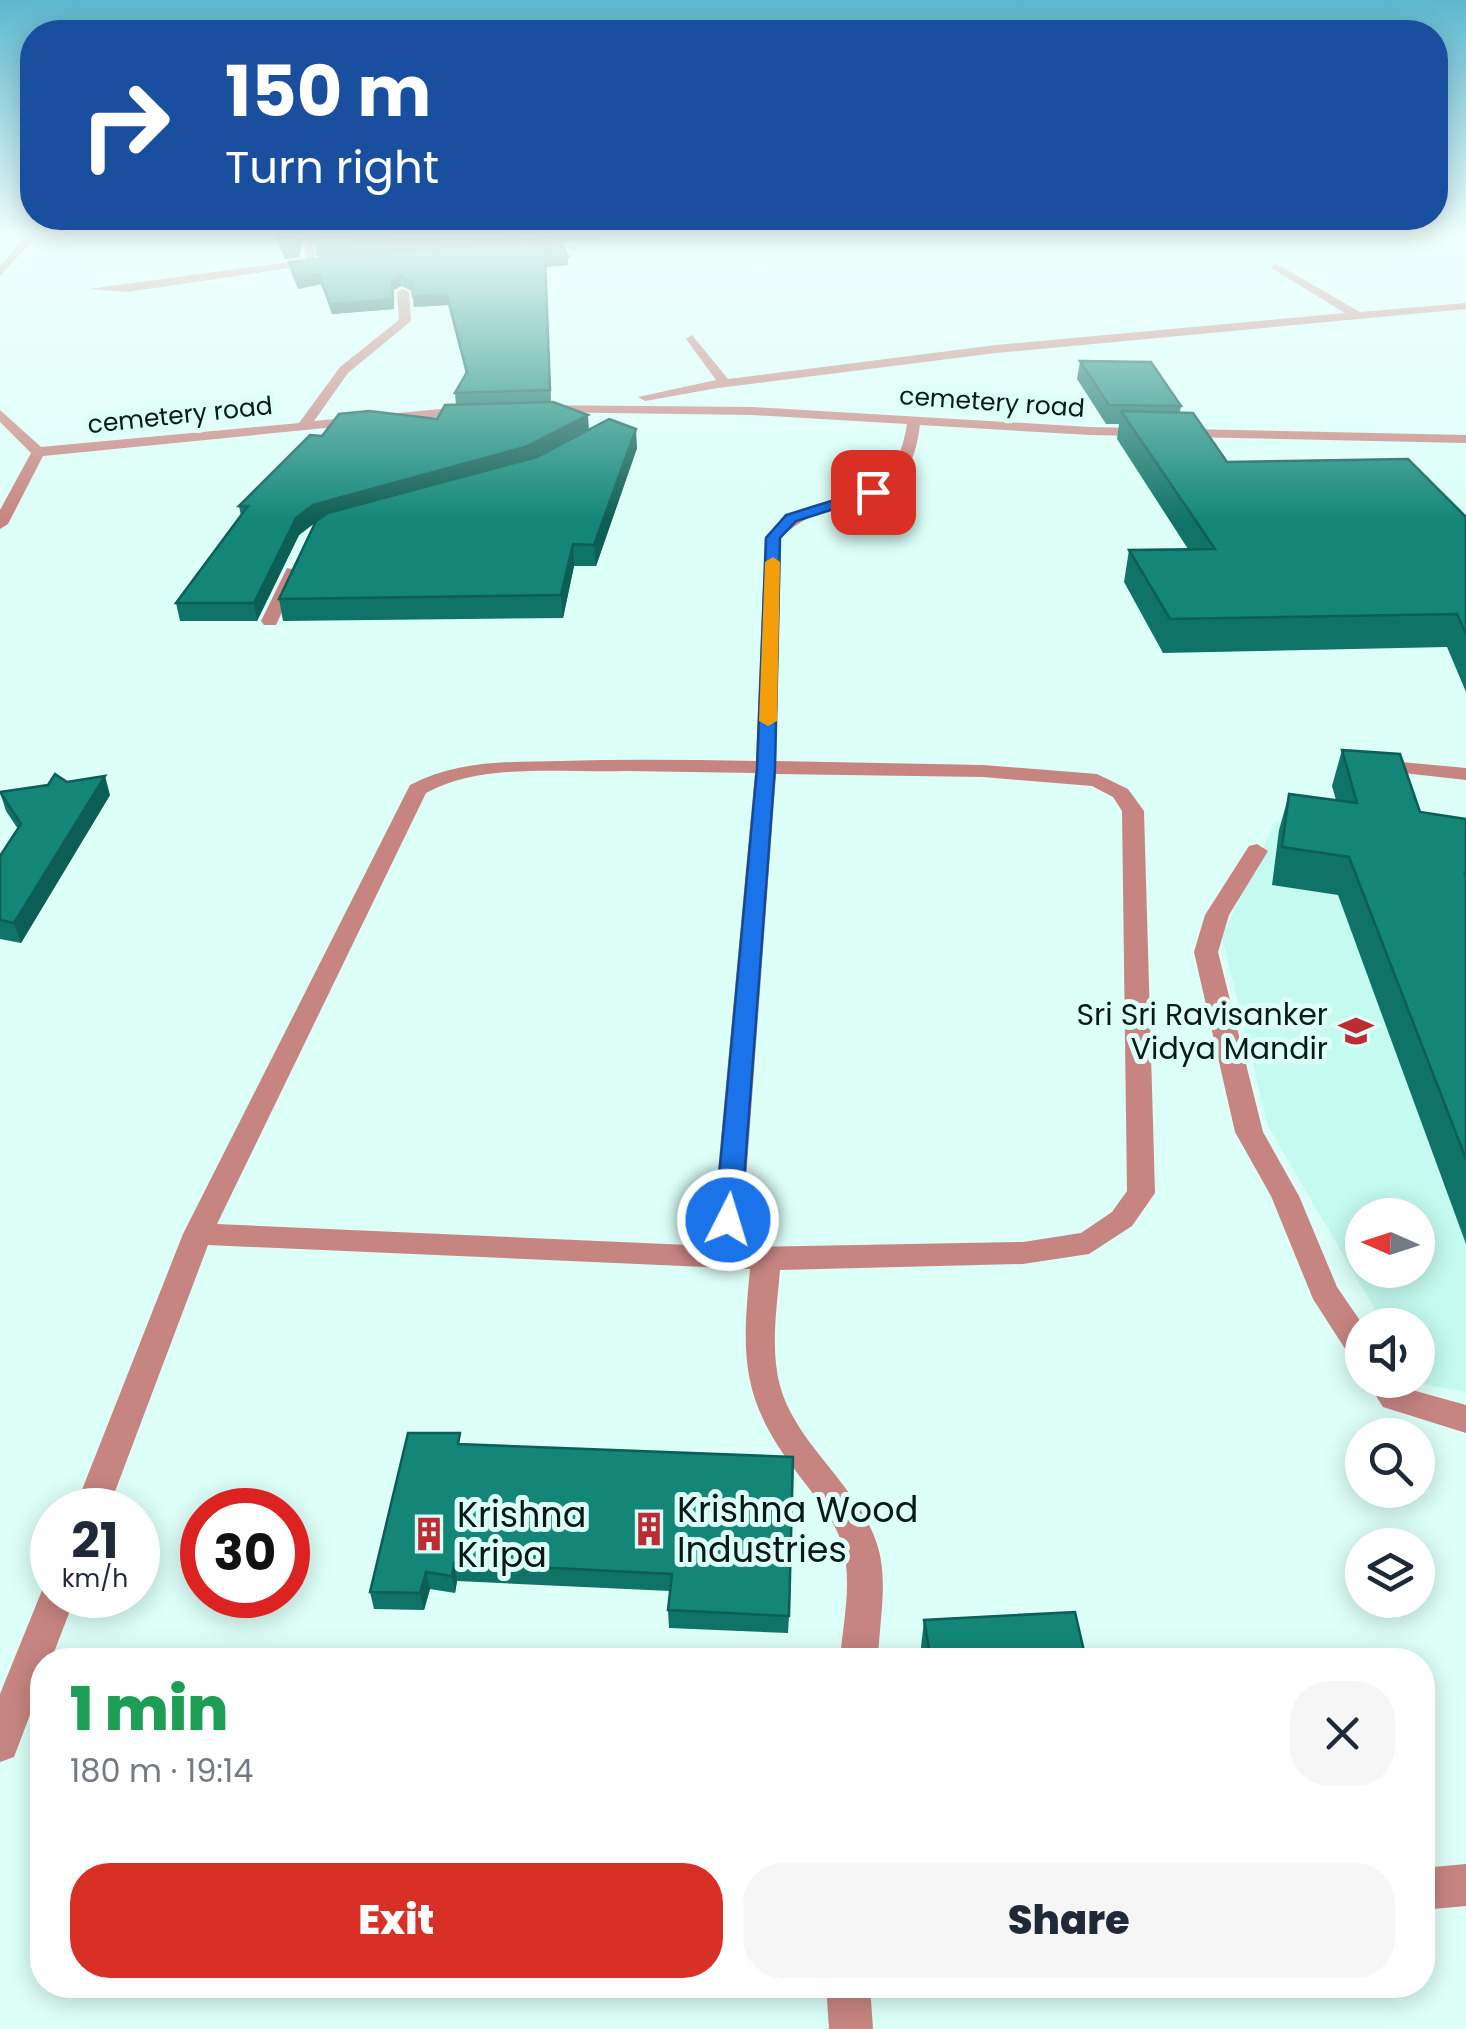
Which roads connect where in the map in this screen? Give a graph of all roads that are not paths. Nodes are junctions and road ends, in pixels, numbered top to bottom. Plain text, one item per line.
1 (393, 332) edge
2 (1154, 332) edge
3 (692, 339) dead end
4 (726, 384) junction
5 (518, 408) edge
6 (484, 410) edge
7 (0, 414) edge
8 (622, 415) junction
9 (914, 420) junction
10 (305, 424) junction
11 (20, 430) junction
12 (0, 433) edge
13 (1466, 439) edge
14 (38, 452) junction
15 (0, 524) edge
16 (298, 562) edge
17 (270, 621) dead end
18 (766, 768) junction
19 (1401, 768) edge
20 (1466, 774) edge
21 (1257, 851) dead end
22 (198, 1234) junction
23 (725, 1258) junction
24 (766, 1259) junction
25 (1345, 1324) edge
26 (1394, 1398) edge
27 (1466, 1419) edge
28 (100, 1488) edge
29 (49, 1618) edge
30 (37, 1648) edge
31 (860, 1648) edge
32 (30, 1666) edge
33 (0, 1743) edge
34 (1466, 1886) edge
35 (1435, 1888) edge
36 (849, 1998) edge
37 (851, 2029) edge

1 - 10 street
2 - 4 street
3 - 4 street
4 - 8 street
5 - 8 street
6 - 10 street, cemetery road
7 - 11 street
8 - 9 street, cemetery road
9 - 13 street, cemetery road
9 - 18 street
10 - 14 street, cemetery road
11 - 12 street
11 - 14 street
14 - 15 street
16 - 17 street
18 - 22 street
18 - 23 street
18 - 24 street
19 - 20 street
21 - 25 street
22 - 23 street
22 - 28 street
23 - 24 street
24 - 31 street
26 - 27 street
29 - 30 street
32 - 33 street
34 - 35 street
36 - 37 street

